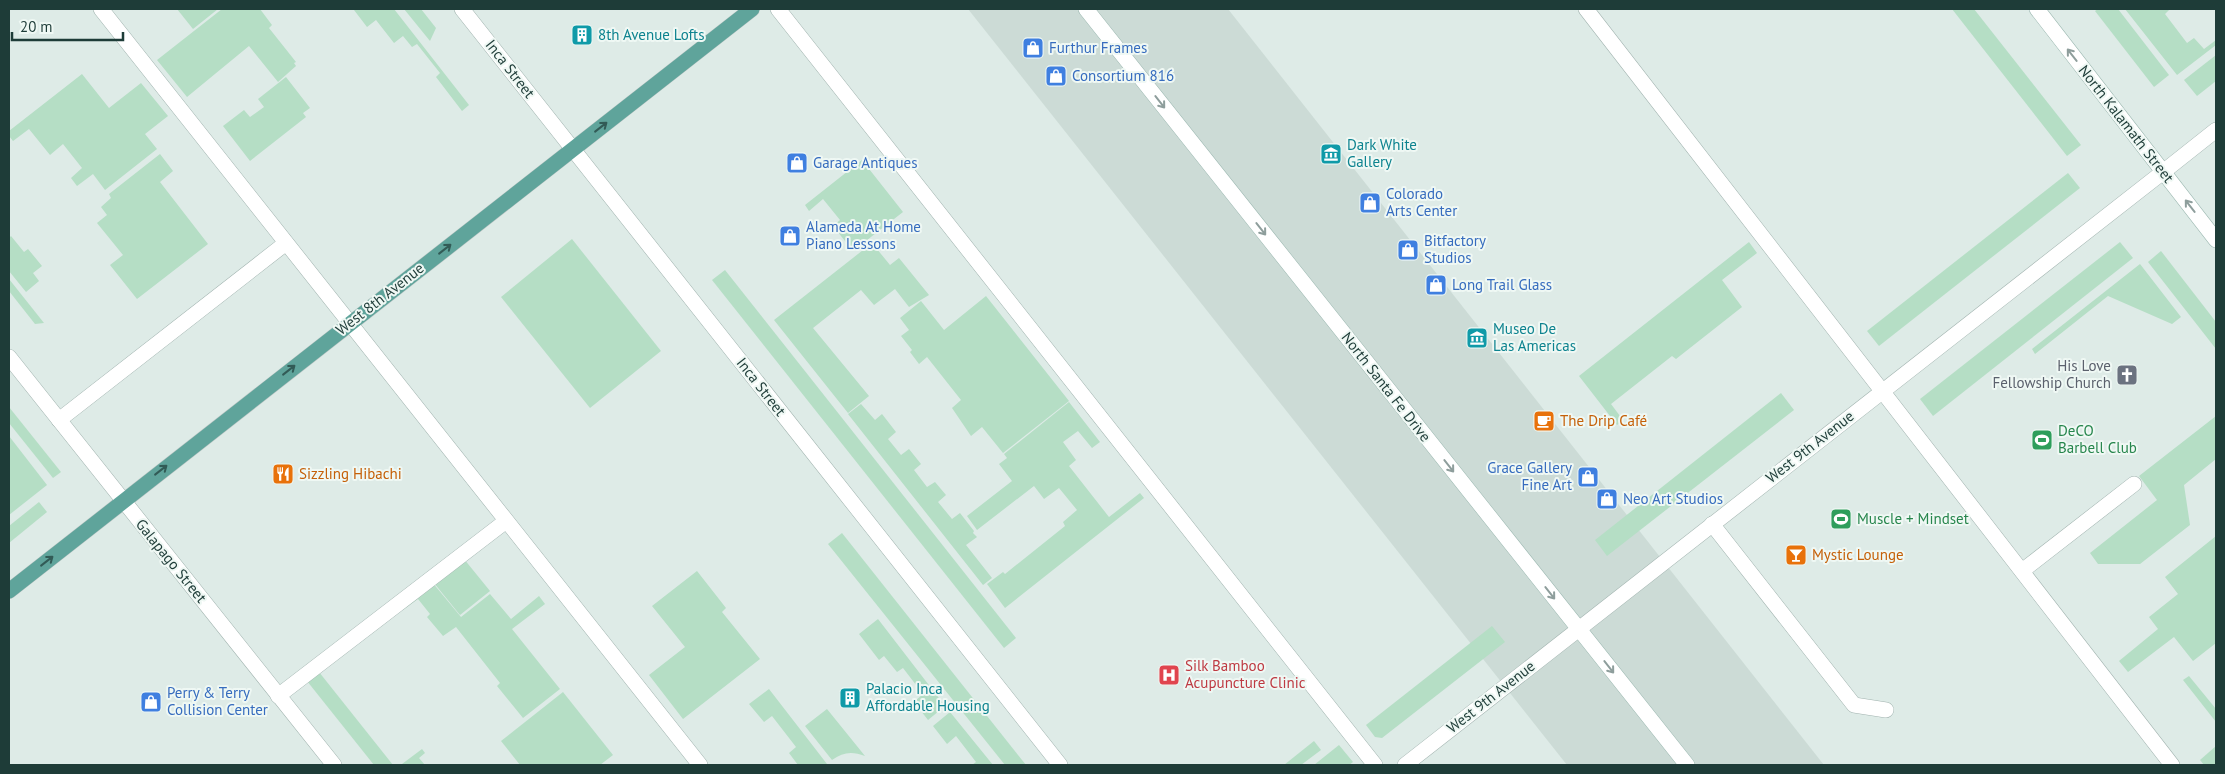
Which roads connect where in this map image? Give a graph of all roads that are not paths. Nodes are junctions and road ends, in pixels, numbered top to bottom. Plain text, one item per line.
1 (100, 9) edge
2 (462, 9) edge
3 (752, 9) edge
4 (778, 9) edge
5 (1086, 9) edge
6 (1586, 9) edge
7 (2037, 9) edge
8 (2216, 130) edge
9 (573, 149) junction
10 (2163, 172) junction
11 (2216, 240) edge
12 (286, 243) junction
13 (350, 323) junction
14 (9, 357) edge
15 (1882, 391) junction
16 (59, 420) junction
17 (2134, 484) dead end
18 (123, 500) junction
19 (506, 521) junction
20 (1712, 524) junction
21 (2022, 571) junction
22 (9, 591) edge
23 (1578, 629) junction
24 (278, 696) junction
25 (1886, 710) dead end
26 (334, 765) edge
27 (700, 765) edge
28 (1060, 765) edge
29 (1376, 765) edge
30 (1405, 765) edge
31 (1687, 765) edge
32 (2172, 765) edge

1 - 12 street
2 - 9 street, Inca Street
9 -> 3 main road, West 8th Avenue
4 - 29 street
5 -> 23 street, North Santa Fe Drive
6 - 15 street
10 -> 7 street, North Kalamath Street
8 - 10 street, West 9th Avenue
13 -> 9 main road, West 8th Avenue
9 - 28 street, Inca Street
11 -> 10 street, North Kalamath Street
10 - 15 street, West 9th Avenue
12 - 13 street
12 - 16 street
18 -> 13 main road, West 8th Avenue
13 - 19 street
14 - 16 street, Galapago Street
15 - 20 street, West 9th Avenue
15 - 21 street
16 - 18 street, Galapago Street
17 - 21 street
22 -> 18 main road, West 8th Avenue
18 - 24 street, Galapago Street
19 - 24 street
19 - 27 street
20 - 23 street, West 9th Avenue
20 - 25 street
21 - 32 street
23 - 30 street, West 9th Avenue
23 -> 31 street, North Santa Fe Drive
24 - 26 street, Galapago Street

